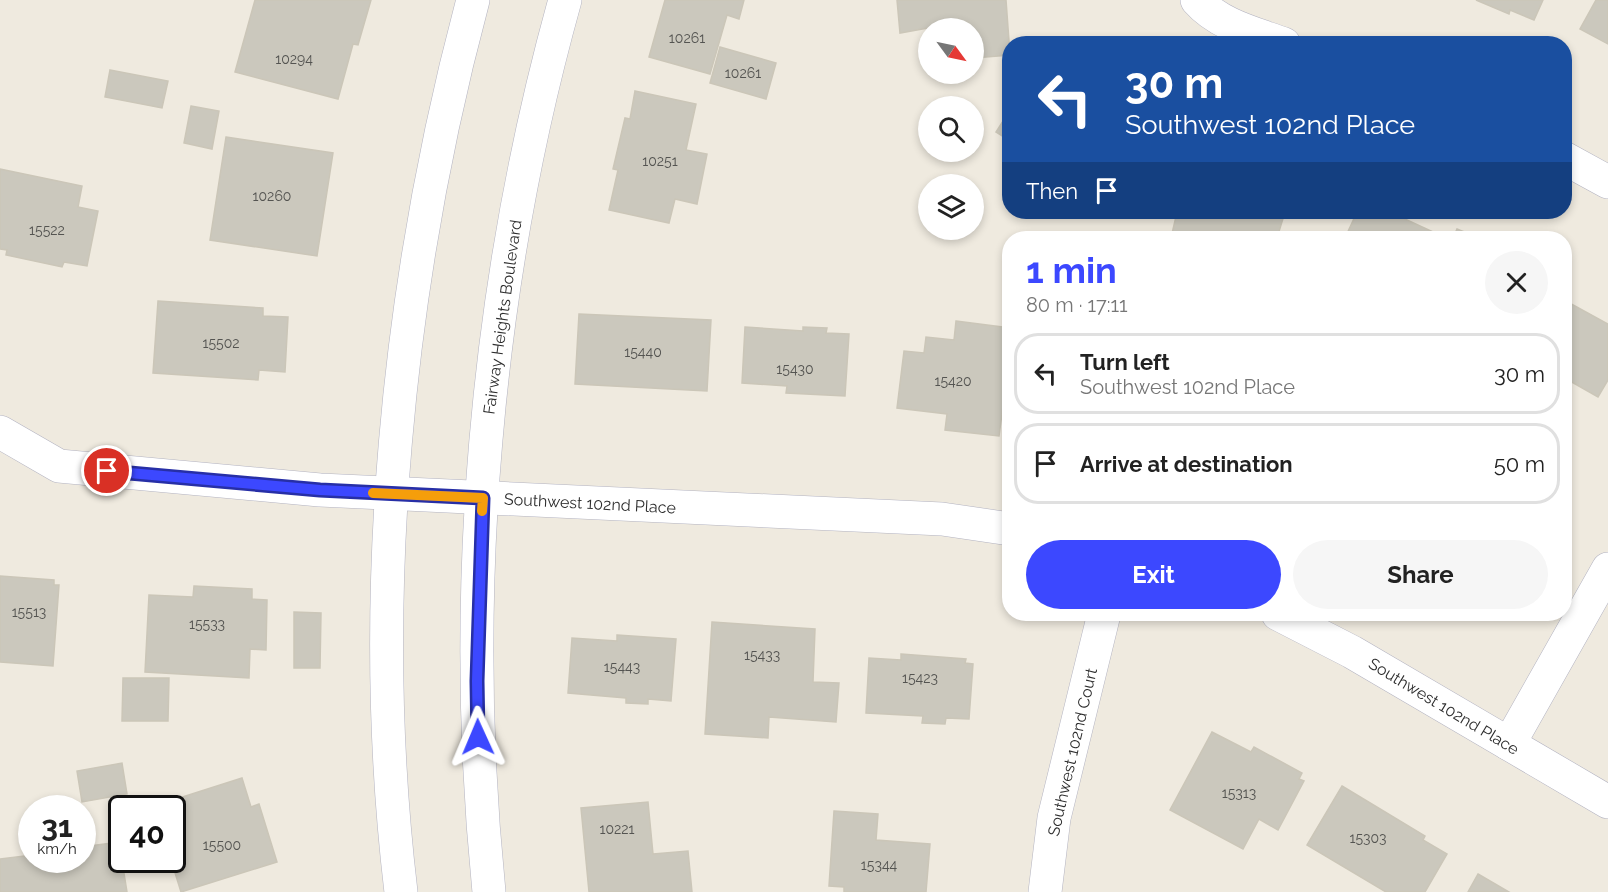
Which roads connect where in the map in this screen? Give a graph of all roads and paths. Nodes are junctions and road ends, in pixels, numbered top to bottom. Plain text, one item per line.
1 (473, 0) edge
2 (565, 0) edge
3 (1197, 0) edge
4 (1262, 36) edge
5 (1572, 162) edge
6 (1608, 182) edge
7 (0, 432) edge
8 (390, 494) junction
9 (483, 498) junction
10 (1002, 528) edge
11 (1608, 569) edge
12 (1102, 621) edge
13 (1292, 621) edge
14 (1509, 744) junction
15 (1608, 802) edge
16 (400, 892) edge
17 (489, 892) edge
18 (1045, 892) edge

1 - 8 street
2 - 9 street, Fairway Heights Boulevard
3 - 4 street
5 - 6 street
7 - 8 street, Southwest 102nd Place
8 - 9 street, Southwest 102nd Place
8 - 16 street
9 - 10 street, Southwest 102nd Place
9 - 17 street, Fairway Heights Boulevard
11 - 14 street
12 - 18 street, Southwest 102nd Court
13 - 14 street, Southwest 102nd Place
14 - 15 street, Southwest 102nd Place

